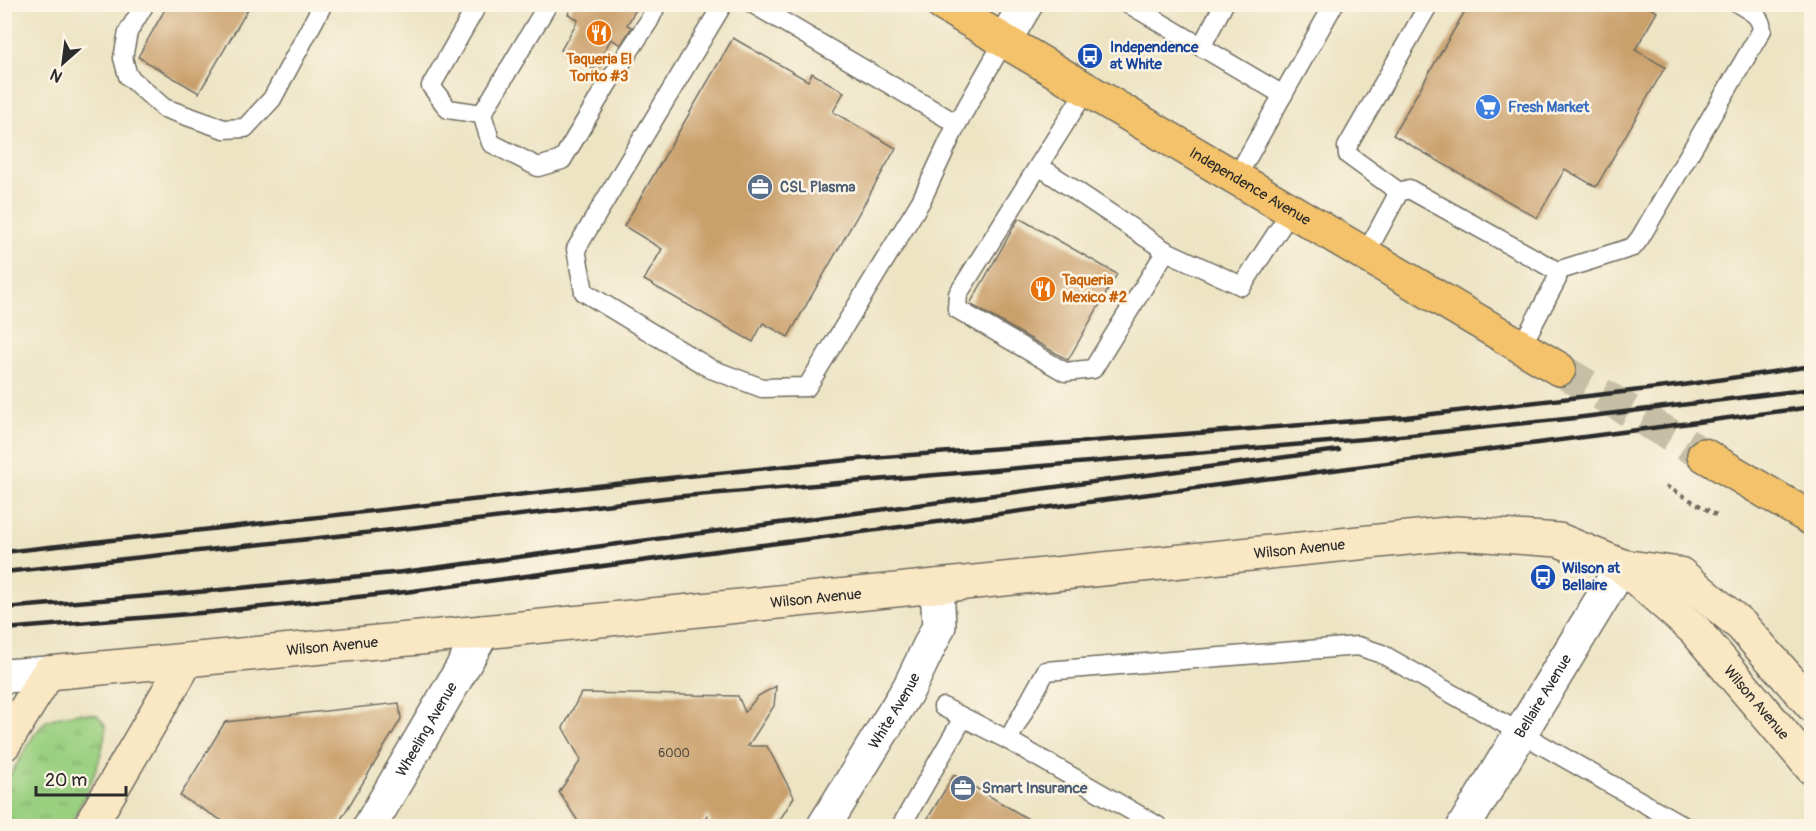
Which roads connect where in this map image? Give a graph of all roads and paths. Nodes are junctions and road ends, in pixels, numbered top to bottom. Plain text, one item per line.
1 (145, 4) edge
2 (323, 4) edge
3 (478, 4) edge
4 (548, 4) edge
5 (657, 4) edge
6 (723, 4) edge
7 (753, 4) edge
8 (942, 4) edge
9 (1026, 4) edge
10 (1129, 4) edge
11 (1224, 4) edge
12 (1334, 4) edge
13 (1429, 4) edge
14 (1739, 4) edge
15 (1004, 41) junction
16 (1201, 47) junction
17 (1086, 90) junction
18 (1283, 94) junction
19 (482, 114) junction
20 (957, 124) junction
21 (1039, 166) junction
22 (1236, 178) junction
23 (1400, 192) junction
24 (1291, 211) junction
25 (1166, 251) junction
26 (1365, 255) junction
27 (1557, 271) junction
28 (1521, 347) junction
29 (1559, 369) tunnel mouth
30 (1704, 455) tunnel mouth
31 (1666, 486) dead end
32 (1716, 515) dead end
33 (1812, 519) edge
34 (1622, 566) junction
35 (937, 586) junction
36 (483, 632) junction
37 (187, 660) junction
38 (48, 673) junction
39 (4, 676) edge
40 (1812, 705) edge
41 (943, 707) dead end
42 (963, 717) junction
43 (1521, 733) junction
44 (1008, 740) junction
45 (4, 744) edge
46 (1812, 768) edge
47 (90, 826) edge
48 (370, 826) edge
49 (824, 826) edge
50 (901, 826) edge
51 (1158, 826) edge
52 (1464, 826) edge
53 (1684, 826) edge

1 - 2 lane
3 - 19 lane
4 - 19 lane
5 - 19 lane
6 - 20 lane
7 - 20 lane
8 - 15 main road, Independence Avenue
9 - 15 street
10 - 16 lane
11 - 16 lane
12 - 18 lane
13 - 23 lane
14 - 27 lane
15 - 17 main road, Independence Avenue
15 - 20 lane
16 - 18 lane
17 - 21 lane
17 - 22 main road, Independence Avenue
18 - 22 lane
21 - 25 lane
21 - 25 lane
22 - 24 main road, Independence Avenue
23 - 26 lane
23 - 27 lane
24 - 25 lane
24 - 26 main road, Independence Avenue
26 - 28 main road, Independence Avenue
27 - 28 lane
28 - 29 main road, Independence Avenue
30 - 33 main road
31 - 32 path
34 - 35 main road, Wilson Avenue
34 - 40 main road, Wilson Avenue
34 - 43 street, Bellaire Avenue
34 - 46 main road, Wilson Avenue
35 - 36 main road, Wilson Avenue
35 - 49 street, White Avenue
36 - 37 main road, Wilson Avenue
36 - 48 street, Wheeling Avenue
37 - 38 main road, Wilson Avenue
37 - 47 main road
38 - 39 street, Wilson Avenue
38 - 45 main road
41 - 42 lane
42 - 44 lane
42 - 50 lane
43 - 44 lane
43 - 52 street, Bellaire Avenue
43 - 53 lane
44 - 51 lane

